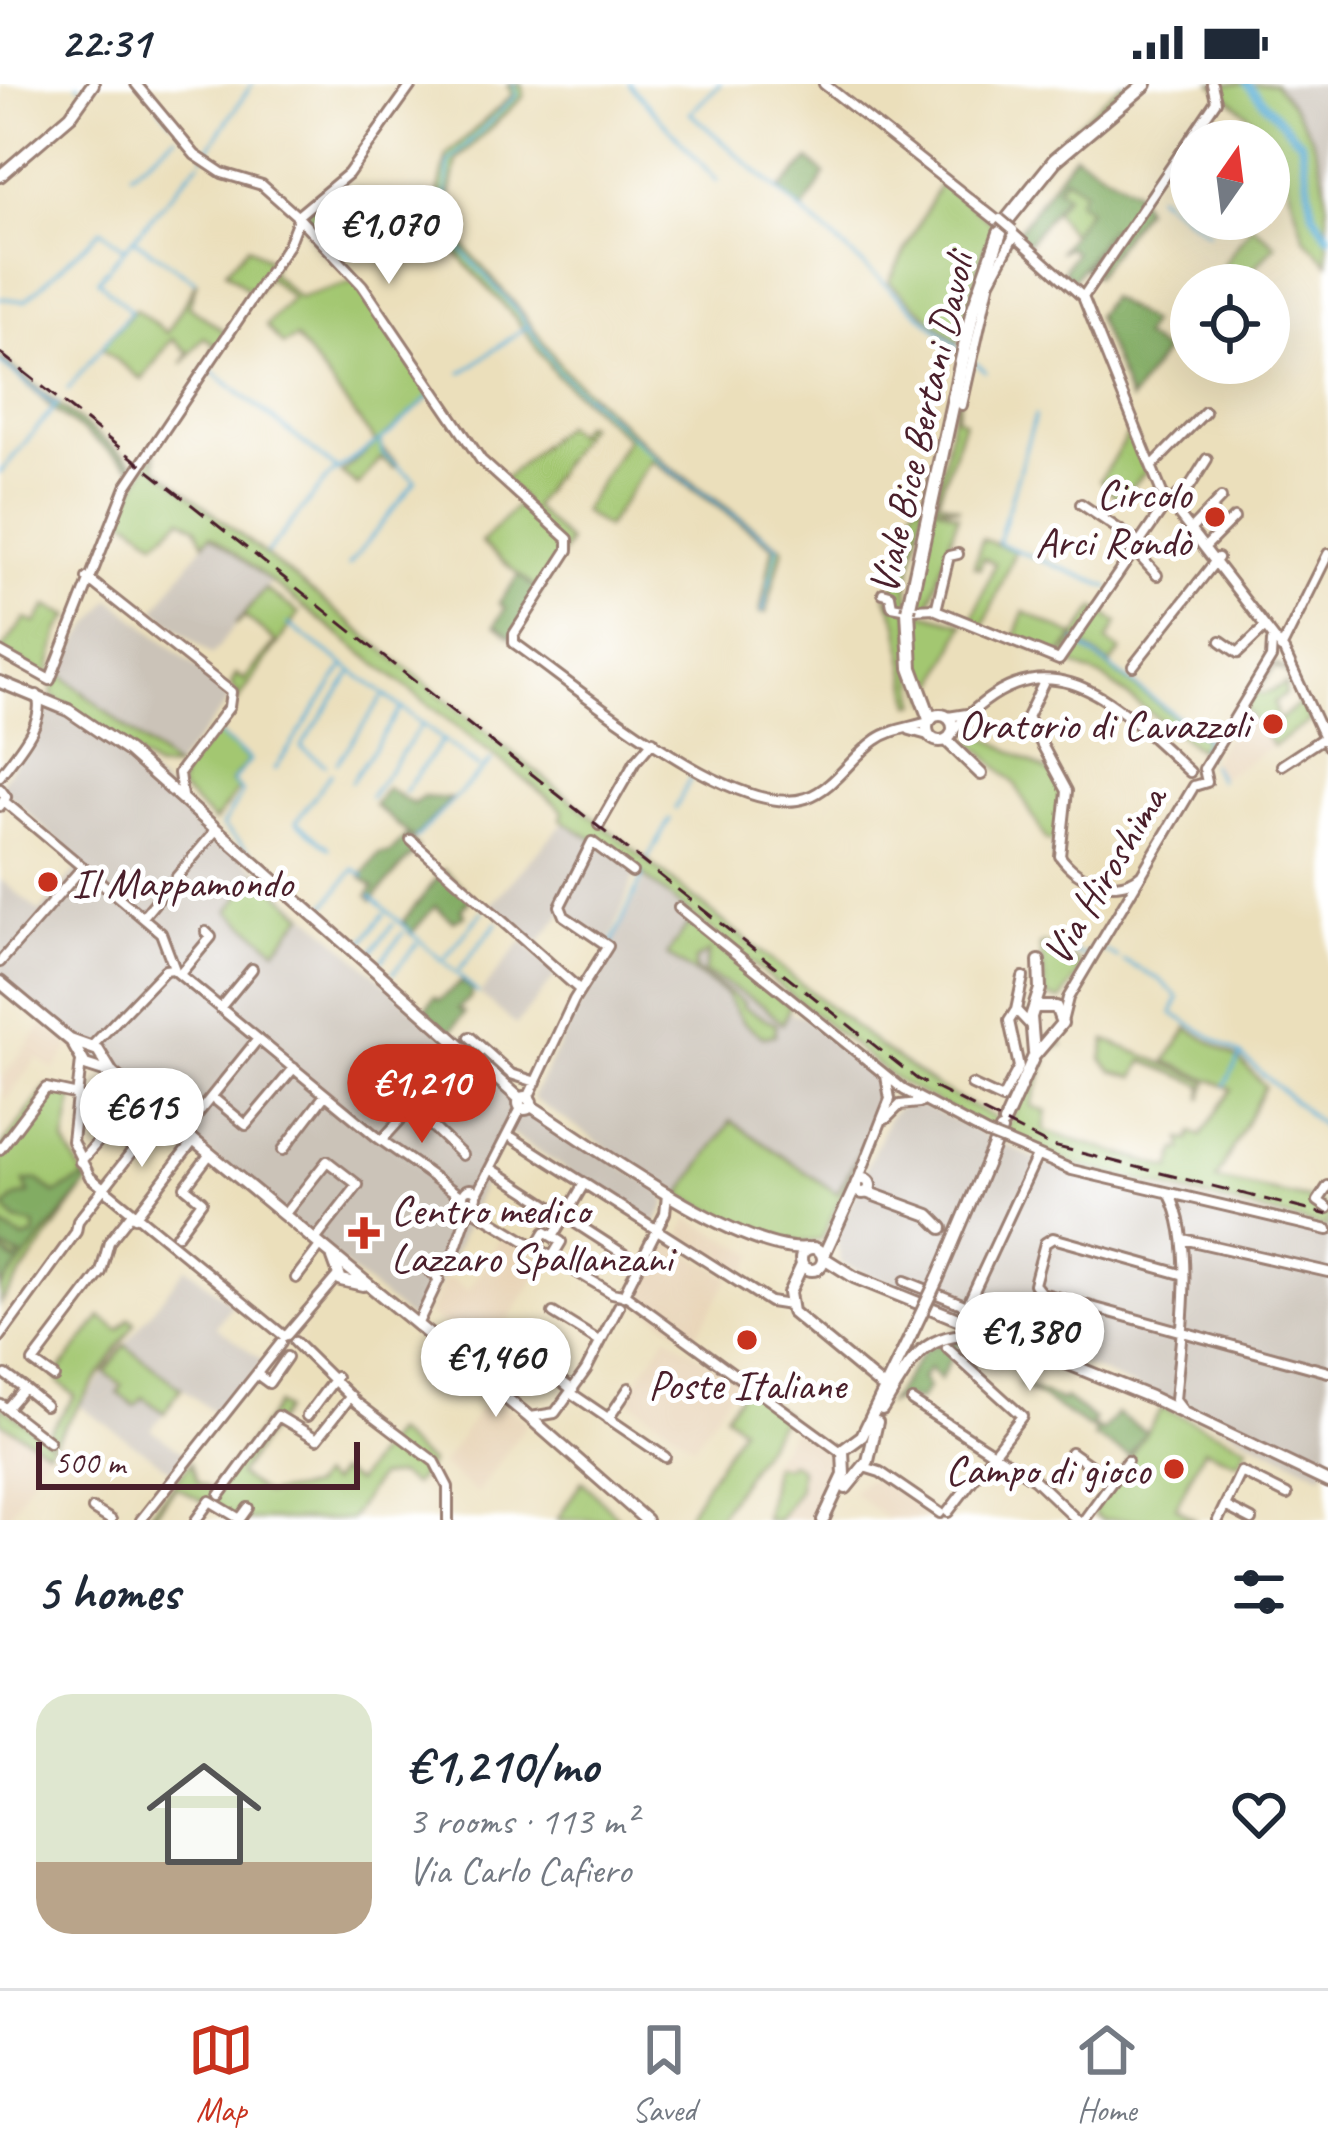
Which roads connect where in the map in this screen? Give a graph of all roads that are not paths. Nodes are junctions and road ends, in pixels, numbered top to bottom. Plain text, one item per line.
1 (93, 84) edge
2 (136, 84) edge
3 (412, 84) edge
4 (824, 84) edge
5 (1145, 84) edge
6 (1212, 84) edge
7 (0, 176) edge
8 (298, 218) junction
9 (1008, 229) junction
10 (1083, 297) junction
11 (962, 405) dead end
12 (1204, 412) dead end
13 (1207, 459) dead end
14 (1152, 466) junction
15 (1221, 498) dead end
16 (1081, 503) dead end
17 (1170, 503) junction
18 (1234, 518) dead end
19 (1192, 528) junction
20 (1207, 545) junction
21 (1136, 547) junction
22 (958, 554) dead end
23 (1328, 554) edge
24 (1218, 558) junction
25 (1157, 575) dead end
26 (87, 578) junction
27 (883, 593) dead end
28 (908, 608) junction
29 (935, 608) junction
30 (1264, 628) junction
31 (1221, 641) dead end
32 (0, 652) edge
33 (1277, 654) junction
34 (1132, 666) dead end
35 (0, 682) edge
36 (1043, 684) dead end
37 (36, 694) junction
38 (55, 703) junction
39 (41, 708) junction
40 (968, 713) junction
41 (934, 721) junction
42 (1325, 727) edge
43 (950, 735) junction
44 (653, 741) junction
45 (1326, 742) edge
46 (1282, 765) dead end
47 (1204, 769) junction
48 (3, 772) edge
49 (1190, 772) junction
50 (980, 774) dead end
51 (174, 776) junction
52 (1194, 786) junction
53 (0, 789) edge
54 (2, 804) edge
55 (599, 825) dead end
56 (216, 830) junction
57 (411, 839) dead end
58 (82, 868) junction
59 (632, 872) dead end
60 (1142, 874) junction
61 (679, 908) dead end
62 (143, 917) junction
63 (206, 932) dead end
64 (1039, 961) dead end
65 (0, 962) edge
66 (252, 969) dead end
67 (177, 974) junction
68 (1023, 976) dead end
69 (0, 982) edge
70 (154, 985) junction
71 (580, 990) junction
72 (1068, 998) junction
73 (1052, 1005) junction
74 (220, 1008) junction
75 (1035, 1009) junction
76 (1016, 1010) junction
77 (1063, 1019) junction
78 (1033, 1027) junction
79 (1048, 1036) junction
80 (470, 1037) dead end
81 (258, 1039) junction
82 (1034, 1056) junction
83 (90, 1057) junction
84 (294, 1069) junction
85 (886, 1076) junction
86 (536, 1082) junction
87 (972, 1085) dead end
88 (903, 1089) junction
89 (78, 1092) junction
90 (326, 1094) junction
91 (212, 1097) junction
92 (890, 1099) junction
93 (525, 1102) junction
94 (131, 1104) dead end
95 (926, 1104) junction
96 (900, 1105) junction
97 (884, 1120) junction
98 (154, 1124) dead end
99 (187, 1127) dead end
100 (999, 1134) junction
101 (513, 1138) dead end
102 (382, 1140) junction
103 (194, 1141) junction
104 (0, 1149) edge
105 (284, 1150) dead end
106 (210, 1154) junction
107 (462, 1154) dead end
108 (1037, 1156) junction
109 (80, 1162) junction
110 (491, 1173) junction
111 (863, 1183) junction
112 (1328, 1186) edge
113 (581, 1187) junction
114 (102, 1189) junction
115 (666, 1192) junction
116 (1169, 1194) junction
117 (471, 1199) junction
118 (1192, 1199) junction
119 (683, 1202) junction
120 (1328, 1208) edge
121 (665, 1213) junction
122 (133, 1215) junction
123 (284, 1215) junction
124 (565, 1216) junction
125 (951, 1225) junction
126 (1182, 1227) junction
127 (1328, 1230) edge
128 (656, 1232) junction
129 (833, 1234) junction
130 (177, 1235) dead end
131 (554, 1237) junction
132 (1182, 1239) junction
133 (322, 1246) junction
134 (536, 1247) junction
135 (552, 1257) junction
136 (813, 1260) junction
137 (452, 1262) dead end
138 (639, 1264) junction
139 (425, 1267) dead end
140 (1328, 1272) edge
141 (1180, 1274) junction
142 (345, 1275) junction
143 (854, 1277) junction
144 (296, 1278) dead end
145 (905, 1281) dead end
146 (794, 1283) junction
147 (763, 1297) junction
148 (623, 1301) junction
149 (789, 1305) junction
150 (553, 1313) dead end
151 (417, 1324) junction
152 (1181, 1330) junction
153 (910, 1335) junction
154 (0, 1337) edge
155 (1008, 1339) junction
156 (600, 1342) junction
157 (287, 1343) junction
158 (947, 1348) dead end
159 (848, 1354) junction
160 (898, 1360) junction
161 (544, 1368) dead end
162 (1328, 1372) edge
163 (6, 1375) dead end
164 (258, 1375) junction
165 (54, 1377) dead end
166 (336, 1377) junction
167 (23, 1388) junction
168 (629, 1388) dead end
169 (884, 1388) junction
170 (572, 1391) junction
171 (1175, 1391) junction
172 (351, 1396) junction
173 (1150, 1397) junction
174 (912, 1401) dead end
175 (45, 1405) dead end
176 (3, 1407) edge
177 (882, 1409) junction
178 (553, 1414) junction
179 (307, 1416) dead end
180 (530, 1417) junction
181 (608, 1419) junction
182 (1204, 1421) junction
183 (552, 1437) junction
184 (49, 1442) dead end
185 (1070, 1452) dead end
186 (856, 1455) junction
187 (997, 1455) junction
188 (665, 1456) dead end
189 (1127, 1461) dead end
190 (1112, 1481) junction
191 (1328, 1482) edge
192 (220, 1495) dead end
193 (1286, 1495) dead end
194 (1225, 1506) junction
195 (93, 1508) dead end
196 (248, 1508) dead end
197 (946, 1517) edge
198 (146, 1519) edge
199 (111, 1520) edge
200 (196, 1520) edge
201 (448, 1520) edge
202 (646, 1520) edge
203 (826, 1520) edge
204 (1080, 1520) edge
205 (1218, 1520) edge
206 (1252, 1520) edge

1 - 7 main road
2 - 8 street
3 - 8 street
4 - 9 street
5 - 9 highway, Viale Bice Bertani Davoli
6 - 10 street
8 - 26 street
8 - 44 street
9 - 10 street
9 - 11 street
9 - 28 highway, Viale Bice Bertani Davoli
10 - 14 street
12 - 14 street
13 - 17 street
14 - 17 street
15 - 19 street
16 - 21 street
17 - 19 street
17 - 21 street
18 - 20 street
19 - 20 street
20 - 24 street
21 - 25 street
21 - 29 street
22 - 29 street
23 - 33 street, Via Hiroshima
24 - 30 street
24 - 34 street
26 - 32 street
26 - 51 street
27 - 28 street
28 - 29 street
28 - 41 highway, Viale Bice Bertani Davoli
30 - 31 street
30 - 33 street
33 - 45 street
33 - 47 street, Via Hiroshima
35 - 37 main road
36 - 60 street
37 - 38 main road
37 - 39 street
38 - 39 street
38 - 51 main road
39 - 48 street
40 - 41 street
40 - 43 street
40 - 49 street
41 - 43 main road
41 - 43 main road
41 - 44 street
42 - 45 street
43 - 50 main road
44 - 55 street
45 - 46 street
47 - 49 street
47 - 52 street, Via Hiroshima
49 - 52 street
51 - 56 main road
52 - 60 street, Via Hiroshima
53 - 54 street
54 - 58 street
56 - 62 street
56 - 93 main road
57 - 71 street
58 - 62 street
58 - 65 street
59 - 71 street
60 - 72 street, Via Hiroshima
61 - 85 street
62 - 67 street
63 - 67 street
64 - 75 main road
66 - 74 street
67 - 70 street
67 - 70 street
67 - 74 street
68 - 76 street
69 - 83 main road
70 - 83 street
71 - 86 street
72 - 73 street, Via Hiroshima
72 - 77 street, Via Hiroshima
73 - 75 main road, Via Hiroshima
73 - 77 main road, Via Hiroshima
74 - 81 street
75 - 76 street
75 - 78 main road, Via Hiroshima
76 - 78 street
76 - 87 street
77 - 79 main road, Via Hiroshima
78 - 79 main road
78 - 82 main road, Via Hiroshima
79 - 82 main road, Via Hiroshima
80 - 86 street
81 - 84 street
81 - 91 street
82 - 100 main road, Via Hiroshima
83 - 89 street
83 - 103 main road
84 - 90 street
84 - 91 street
85 - 88 street
85 - 92 street
86 - 93 street
88 - 92 street
88 - 95 street
88 - 96 street
89 - 104 street
89 - 109 street
90 - 102 street
90 - 105 street
91 - 99 street
92 - 97 street
93 - 110 street
93 - 115 main road
94 - 109 street
95 - 96 street
95 - 100 street
96 - 97 street
97 - 111 street
98 - 114 street
100 - 108 street
100 - 125 main road, Via Hiroshima
101 - 113 street
102 - 107 street
102 - 117 street
103 - 106 main road
103 - 122 street
106 - 123 main road
106 - 130 street
108 - 116 street
108 - 145 street
109 - 114 street
110 - 117 street
110 - 124 street
111 - 125 main road
111 - 129 main road
112 - 120 street
113 - 124 street
113 - 128 street
114 - 122 street
114 - 154 street
115 - 119 main road
115 - 121 street
116 - 118 street
116 - 126 street
117 - 134 street
117 - 137 street
118 - 126 street
118 - 127 street
119 - 121 street
119 - 136 main road
121 - 128 street
122 - 157 street
122 - 165 street
123 - 133 main road
123 - 133 street
124 - 131 street
124 - 138 street
125 - 153 main road, bridge
126 - 132 street
128 - 138 street
128 - 147 street
129 - 136 main road
129 - 143 main road
131 - 134 street
131 - 135 street
132 - 140 street
132 - 141 street
133 - 142 main road
133 - 144 street
134 - 135 street
135 - 148 street
136 - 143 main road
136 - 146 main road
138 - 148 street
139 - 151 street
141 - 152 street
141 - 152 street
142 - 151 main road
142 - 157 street
143 - 155 main road
146 - 147 street
146 - 149 main road
147 - 149 street
148 - 156 street
148 - 186 street
149 - 159 main road
150 - 156 street
151 - 180 main road
152 - 162 street
152 - 171 street
153 - 160 main road
153 - 177 main road
155 - 173 main road
155 - 177 main road
156 - 170 street
157 - 164 street
157 - 164 street
157 - 166 street
158 - 187 street
159 - 160 main road
159 - 169 main road
160 - 169 main road
161 - 170 street
163 - 167 street
164 - 198 street
166 - 172 street
166 - 179 street
167 - 175 street
167 - 176 street
168 - 181 street
169 - 186 main road
170 - 178 street
170 - 181 street
171 - 173 street
171 - 182 street
172 - 192 street
172 - 201 street
173 - 182 main road
174 - 187 street
176 - 184 street
177 - 186 main road
178 - 180 street
178 - 183 street
180 - 183 main road
181 - 188 street
182 - 191 main road
183 - 202 main road
185 - 190 street
186 - 197 street
186 - 203 main road
187 - 197 street
187 - 204 street
189 - 190 street
190 - 204 street
193 - 194 street
194 - 205 street
194 - 206 street
195 - 199 street
196 - 200 street

